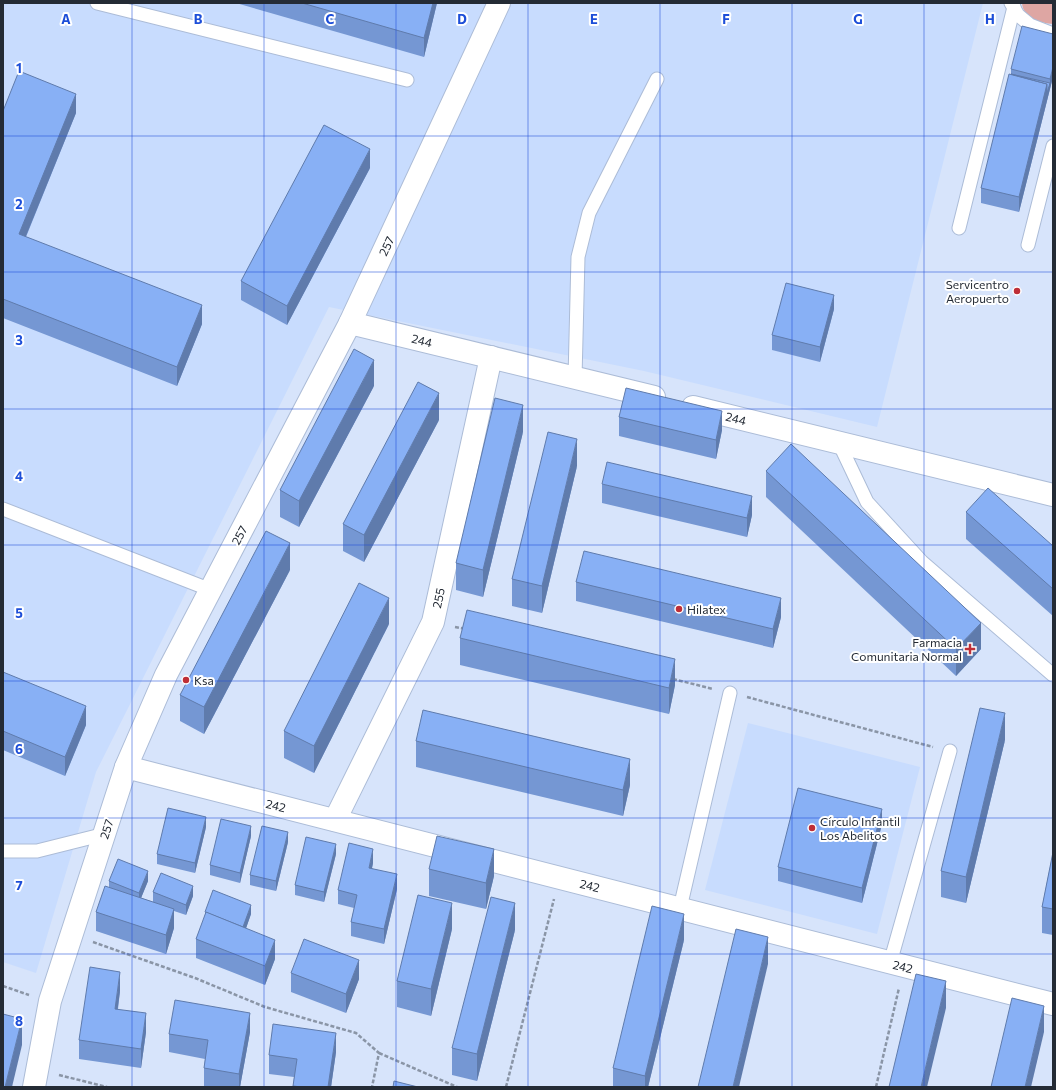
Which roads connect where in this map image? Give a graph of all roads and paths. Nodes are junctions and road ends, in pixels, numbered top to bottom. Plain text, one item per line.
1 (97, 3) edge
2 (499, 3) edge
3 (1013, 5) edge
4 (1053, 34) edge
5 (657, 79) dead end
6 (407, 80) dead end
7 (1053, 146) edge
8 (959, 228) dead end
9 (1028, 245) dead end
10 (350, 323) junction
11 (491, 357) junction
12 (575, 378) junction
13 (839, 443) junction
14 (1053, 495) edge
15 (3, 509) edge
16 (211, 590) junction
17 (433, 622) junction
18 (471, 631) edge
19 (1053, 675) edge
20 (669, 678) edge
21 (730, 693) junction
22 (950, 751) joint
23 (126, 767) junction
24 (335, 820) junction
25 (104, 834) junction
26 (3, 851) edge
27 (559, 877) junction
28 (680, 908) junction
29 (72, 934) junction
30 (897, 964) junction
31 (1053, 1004) edge
32 (379, 1052) junction
33 (36, 1078) edge
34 (107, 1087) edge
35 (372, 1087) edge
36 (457, 1087) edge
37 (506, 1087) edge
38 (876, 1087) edge

1 - 6 lane
2 - 10 street, 257
3 - 4 lane
3 - 8 lane
5 - 12 lane
7 - 9 lane
10 - 11 street, 244
10 - 16 street, 257
11 - 12 street, 244
11 - 17 street, 255
12 - 13 street, 244
13 - 14 street, 244
13 - 19 lane
15 - 16 lane
16 - 23 street, 257
17 - 18 path
17 - 24 street, 255
20 - 21 path
21 - 22 path
21 - 28 lane
22 - 30 lane
23 - 24 street, 242
23 - 25 street, 257
24 - 27 street, 242
25 - 26 lane
25 - 29 street, 257
27 - 28 street, 242
27 - 37 path
28 - 30 street, 242
29 - 32 path
29 - 33 street, 257
30 - 31 street, 242
30 - 38 path
32 - 35 path
32 - 36 path
33 - 34 path

